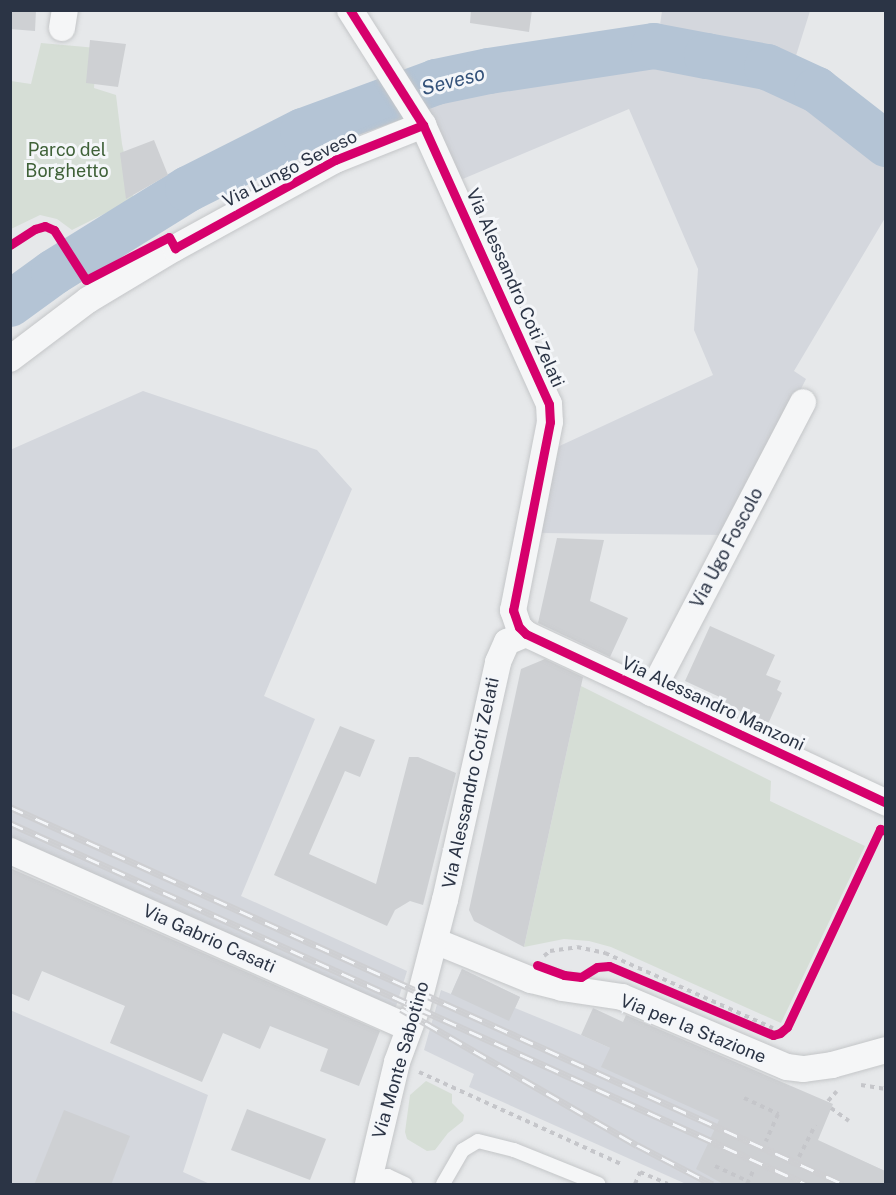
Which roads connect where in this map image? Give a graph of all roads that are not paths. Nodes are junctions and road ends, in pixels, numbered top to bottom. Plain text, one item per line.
1 (350, 10) edge
2 (419, 118) junction
3 (10, 359) edge
4 (803, 402) dead end
5 (526, 634) junction
6 (651, 693) junction
7 (885, 803) edge
8 (10, 851) edge
9 (435, 941) junction
10 (408, 1028) junction
11 (885, 1050) edge
12 (370, 1183) edge
13 (405, 1185) edge
14 (443, 1185) edge
15 (598, 1185) edge

1 - 2 street, Via Alessandro Coti Zelati
2 - 3 street, Via Lungo Seveso
2 - 5 street, Via Alessandro Coti Zelati
4 - 6 street, Via Ugo Foscolo
5 - 6 street, Via Alessandro Manzoni
5 - 9 street, Via Alessandro Coti Zelati
6 - 7 street, Via Alessandro Manzoni
8 - 10 street, Via Gabrio Casati
9 - 10 street, Via Monte Sabotino
9 - 11 street, Via per la Stazione
10 - 12 street, Via Monte Sabotino
12 - 13 lane, Via Monte Sabotino
14 - 15 lane

